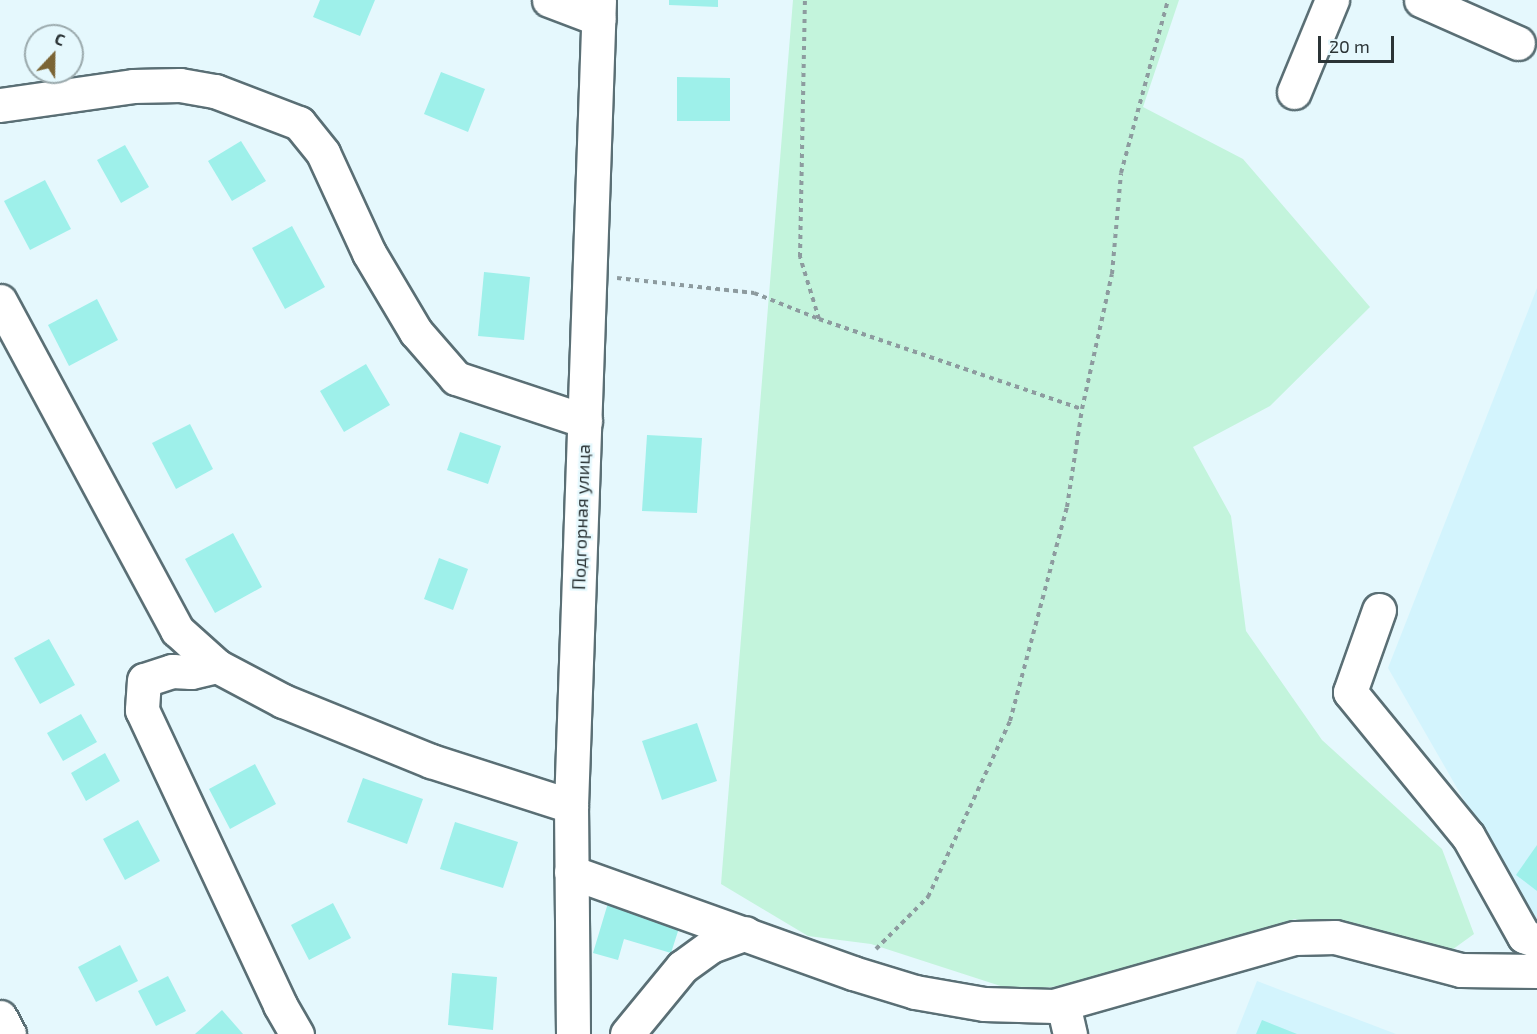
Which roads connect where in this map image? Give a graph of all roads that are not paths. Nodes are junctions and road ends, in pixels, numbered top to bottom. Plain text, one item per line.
1 (549, 0) edge
2 (1332, 0) edge
3 (1421, 0) edge
4 (599, 9) edge
5 (1518, 43) dead end
6 (1294, 92) dead end
7 (0, 105) edge
8 (0, 301) edge
9 (585, 421) junction
10 (1379, 610) dead end
11 (217, 666) junction
12 (571, 806) junction
13 (571, 872) junction
14 (746, 933) junction
15 (1537, 941) edge
16 (1537, 971) edge
17 (0, 1017) edge
18 (1066, 1019) edge
19 (9, 1034) edge
20 (297, 1034) edge
21 (573, 1034) edge
22 (627, 1034) edge

1 - 4 street
2 - 6 street
3 - 5 street
4 - 9 street, Подгорная улица
7 - 9 street
8 - 11 street
9 - 12 street, Подгорная улица
10 - 15 street
11 - 12 street
11 - 20 street
12 - 13 street, Подгорная улица
13 - 14 street
13 - 21 street, Подгорная улица
14 - 18 street
14 - 22 street
16 - 18 street
17 - 19 street

